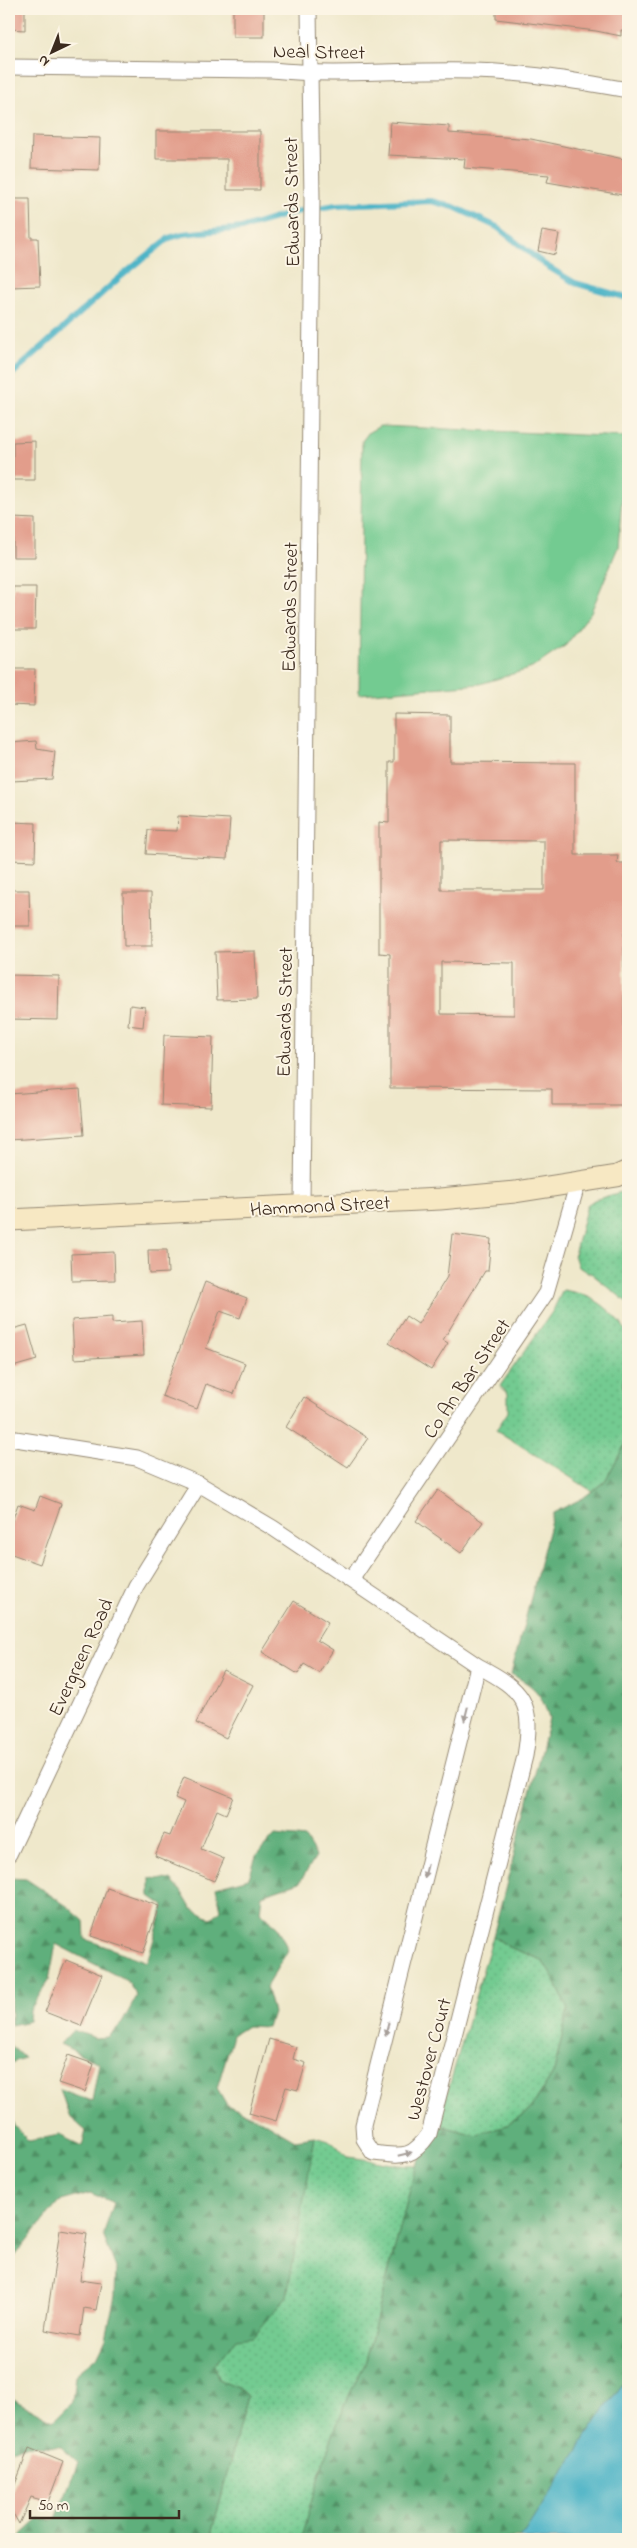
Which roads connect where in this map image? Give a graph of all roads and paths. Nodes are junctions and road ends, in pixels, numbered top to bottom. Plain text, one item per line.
1 (309, 9) edge
2 (9, 67) edge
3 (309, 74) junction
4 (628, 90) edge
5 (628, 1171) edge
6 (578, 1182) junction
7 (302, 1206) junction
8 (9, 1220) edge
9 (9, 1438) edge
10 (199, 1484) junction
11 (351, 1580) junction
12 (478, 1666) junction
13 (9, 1854) edge

1 - 3 street, Edwards Street
2 - 3 street, Neal Street
3 - 4 street, Neal Street
3 - 7 street, Edwards Street
5 - 6 street, Hammond Street
6 - 7 street, Hammond Street
6 - 11 street, Co An Bar Street
7 - 8 street, Hammond Street
9 - 10 street
10 - 11 street
10 - 13 street, Evergreen Road
11 - 12 street
12 -> 12 street, Westover Court

